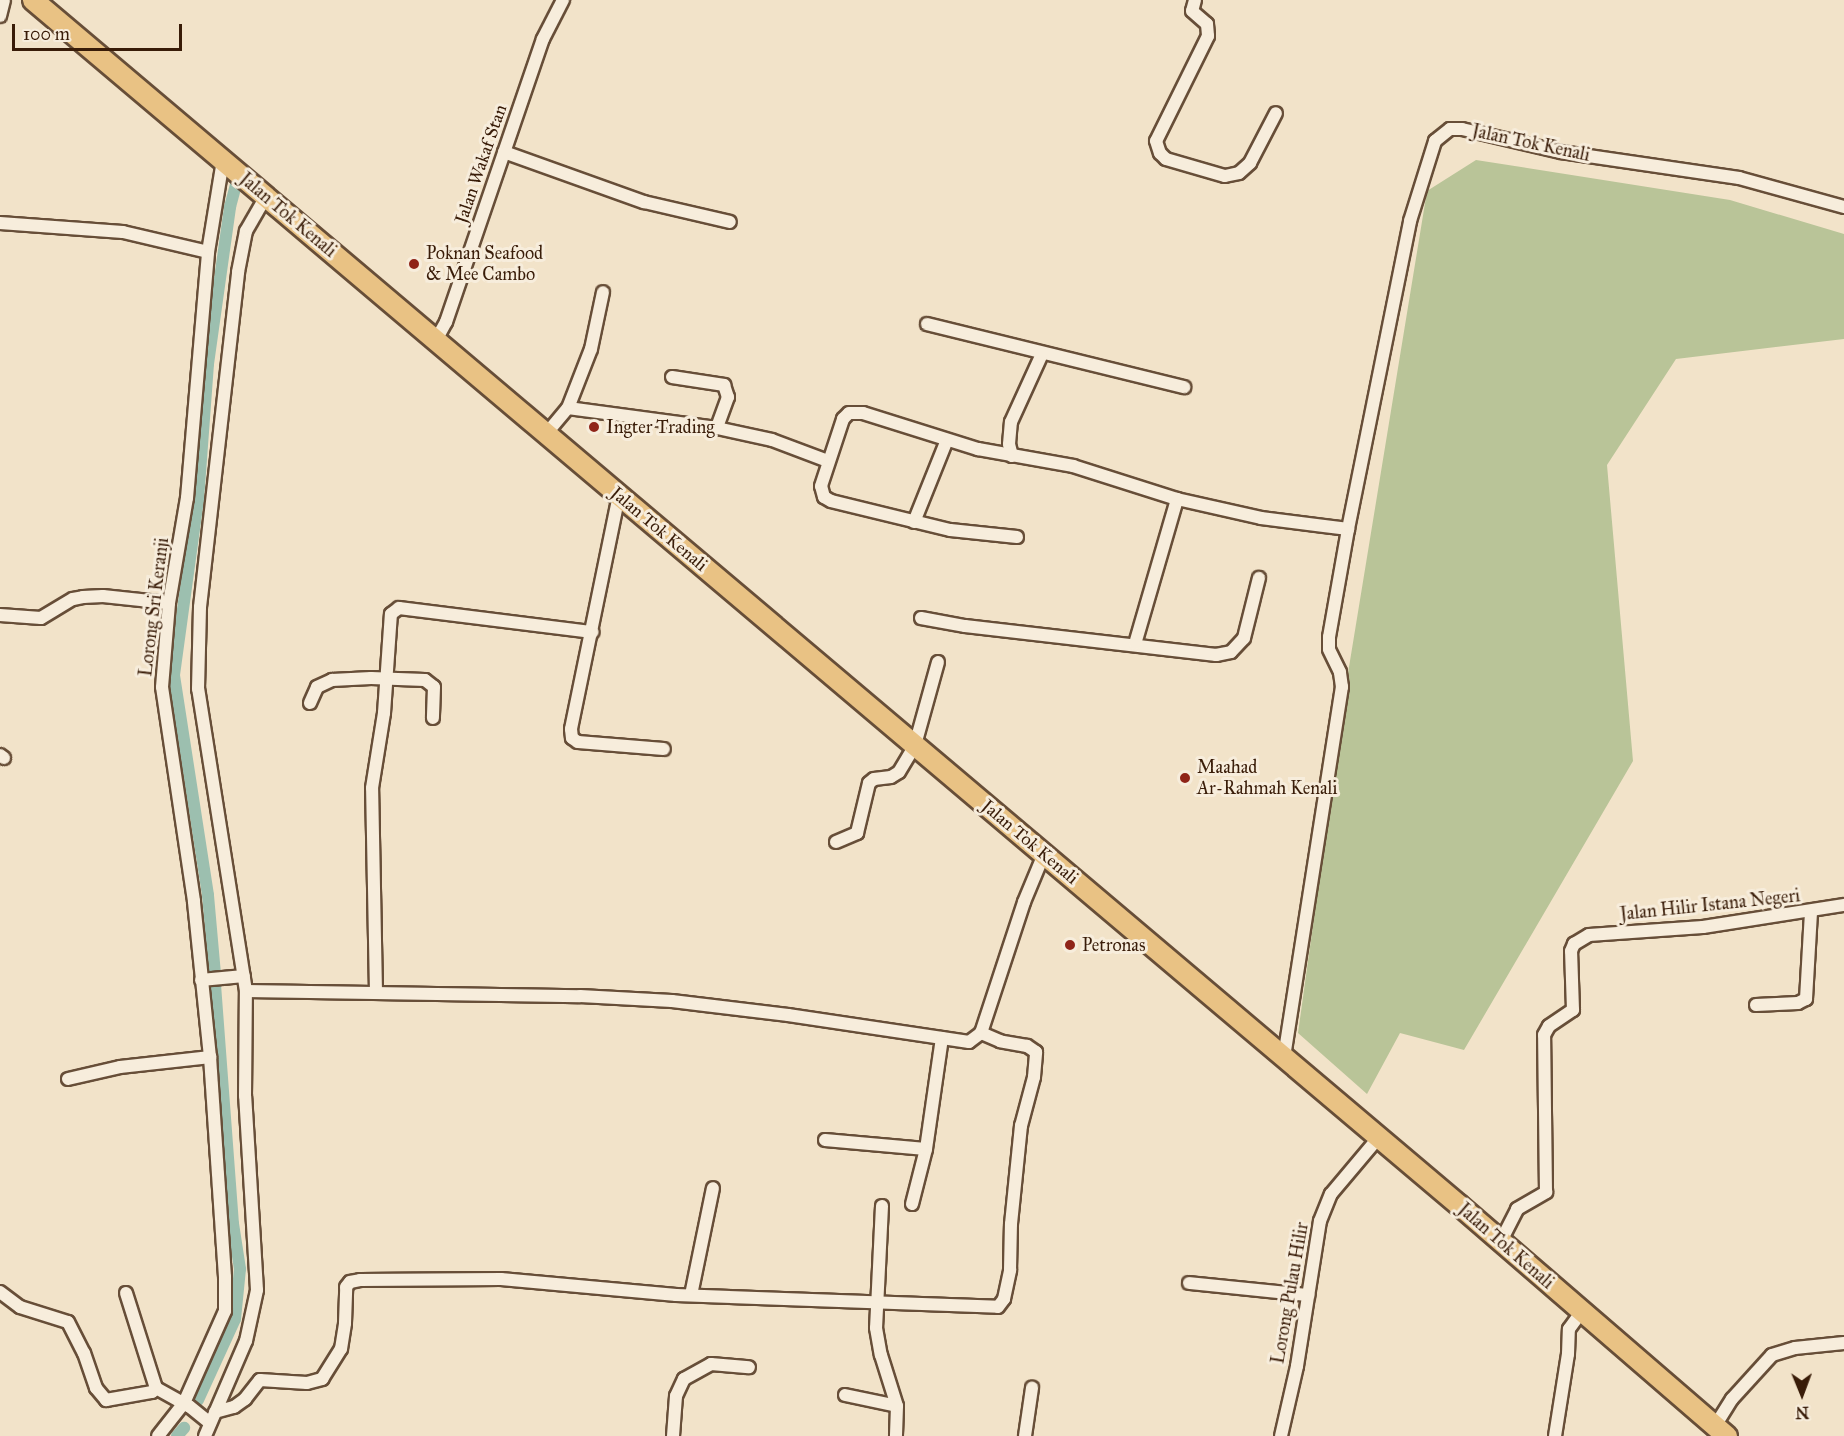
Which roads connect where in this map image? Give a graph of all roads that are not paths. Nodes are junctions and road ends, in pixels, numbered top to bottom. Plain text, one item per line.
1 (4, 0) edge
2 (33, 0) edge
3 (562, 0) edge
4 (1195, 0) edge
5 (0, 16) edge
6 (1276, 113) dead end
7 (504, 152) junction
8 (223, 160) junction
9 (266, 196) junction
10 (1844, 207) edge
11 (730, 222) dead end
12 (0, 223) edge
13 (208, 252) junction
14 (603, 292) dead end
15 (927, 324) dead end
16 (436, 340) junction
17 (1042, 354) junction
18 (672, 377) dead end
19 (1184, 387) dead end
20 (568, 408) junction
21 (717, 428) junction
22 (546, 434) junction
23 (947, 440) junction
24 (1012, 456) junction
25 (828, 460) junction
26 (619, 495) junction
27 (1177, 499) junction
28 (914, 522) junction
29 (1348, 529) junction
30 (1017, 537) dead end
31 (1259, 578) dead end
32 (169, 603) junction
33 (0, 615) edge
34 (921, 618) dead end
35 (593, 632) junction
36 (1135, 644) junction
37 (938, 662) dead end
38 (386, 678) junction
39 (309, 703) dead end
40 (432, 718) dead end
41 (915, 745) junction
42 (664, 749) dead end
43 (836, 842) dead end
44 (1044, 854) junction
45 (1844, 906) edge
46 (1811, 912) junction
47 (244, 976) junction
48 (201, 980) junction
49 (246, 991) junction
50 (376, 992) junction
51 (1756, 1005) dead end
52 (981, 1033) junction
53 (942, 1038) junction
54 (210, 1057) junction
55 (1284, 1057) junction
56 (68, 1079) dead end
57 (1379, 1137) junction
58 (825, 1140) dead end
59 (926, 1149) junction
60 (713, 1188) dead end
61 (912, 1204) dead end
62 (882, 1206) dead end
63 (1501, 1241) junction
64 (1189, 1283) dead end
65 (0, 1292) edge
66 (126, 1293) dead end
67 (1308, 1294) junction
68 (691, 1295) junction
69 (875, 1302) junction
70 (1582, 1311) junction
71 (1844, 1343) edge
72 (749, 1367) dead end
73 (156, 1388) junction
74 (1032, 1388) dead end
75 (845, 1395) dead end
76 (184, 1404) junction
77 (897, 1406) junction
78 (212, 1417) junction
79 (1721, 1431) edge
80 (158, 1436) edge
81 (205, 1436) edge
82 (673, 1436) edge
83 (896, 1436) edge
84 (1025, 1436) edge
85 (1281, 1436) edge
86 (1556, 1436) edge

1 - 5 street
2 - 8 main road, Jalan Tok Kenali
3 - 7 street, Jalan Wakaf Stan
4 - 6 street
7 - 11 street
7 - 16 street, Jalan Wakaf Stan
8 - 9 main road, Jalan Tok Kenali
8 - 13 street, Lorong Sri Keranji
9 - 16 main road, Jalan Tok Kenali
9 - 47 street
10 - 29 street, Jalan Tok Kenali
12 - 13 street
13 - 32 street, Lorong Sri Keranji
14 - 20 street
15 - 17 street
16 - 22 main road, Jalan Tok Kenali
17 - 19 street
17 - 24 street
18 - 21 street
20 - 21 street
20 - 22 street
21 - 25 street
22 - 26 main road, Jalan Tok Kenali
23 - 24 street
23 - 25 street
23 - 28 street
24 - 27 street
25 - 28 street
26 - 35 street
26 - 41 main road, Jalan Tok Kenali
27 - 29 street
27 - 36 street
28 - 30 street
29 - 55 street, Jalan Tok Kenali
31 - 36 street
32 - 33 street
32 - 48 street, Lorong Sri Keranji
34 - 36 street
35 - 38 street
35 - 42 street
37 - 41 street
38 - 39 street
38 - 40 street
38 - 50 street
41 - 43 street
41 - 44 main road, Jalan Tok Kenali
44 - 52 street
44 - 55 main road, Jalan Tok Kenali
45 - 46 street, Jalan Hilir Istana Negeri
46 - 51 street
46 - 63 street, Jalan Hilir Istana Negeri
47 - 48 street
47 - 49 street
48 - 54 street, Lorong Sri Keranji
49 - 50 street
49 - 78 street
50 - 53 street
52 - 53 street
52 - 69 street
53 - 59 street
54 - 56 street
54 - 76 street, Lorong Sri Keranji
55 - 57 main road, Jalan Tok Kenali
57 - 63 main road, Jalan Tok Kenali
57 - 67 street, Lorong Pulau Hilir
58 - 59 street
59 - 61 street
60 - 68 street
62 - 69 street
63 - 70 main road, Jalan Tok Kenali
64 - 67 street
65 - 73 street
66 - 73 street
67 - 85 street, Lorong Pulau Hilir
68 - 69 street
68 - 78 street
69 - 77 street
70 - 79 main road, Jalan Tok Kenali
70 - 86 street
71 - 79 street
72 - 82 street
73 - 76 street
74 - 84 street
75 - 77 street
76 - 78 street
76 - 80 street, Lorong Sri Keranji
77 - 83 street
78 - 81 street

